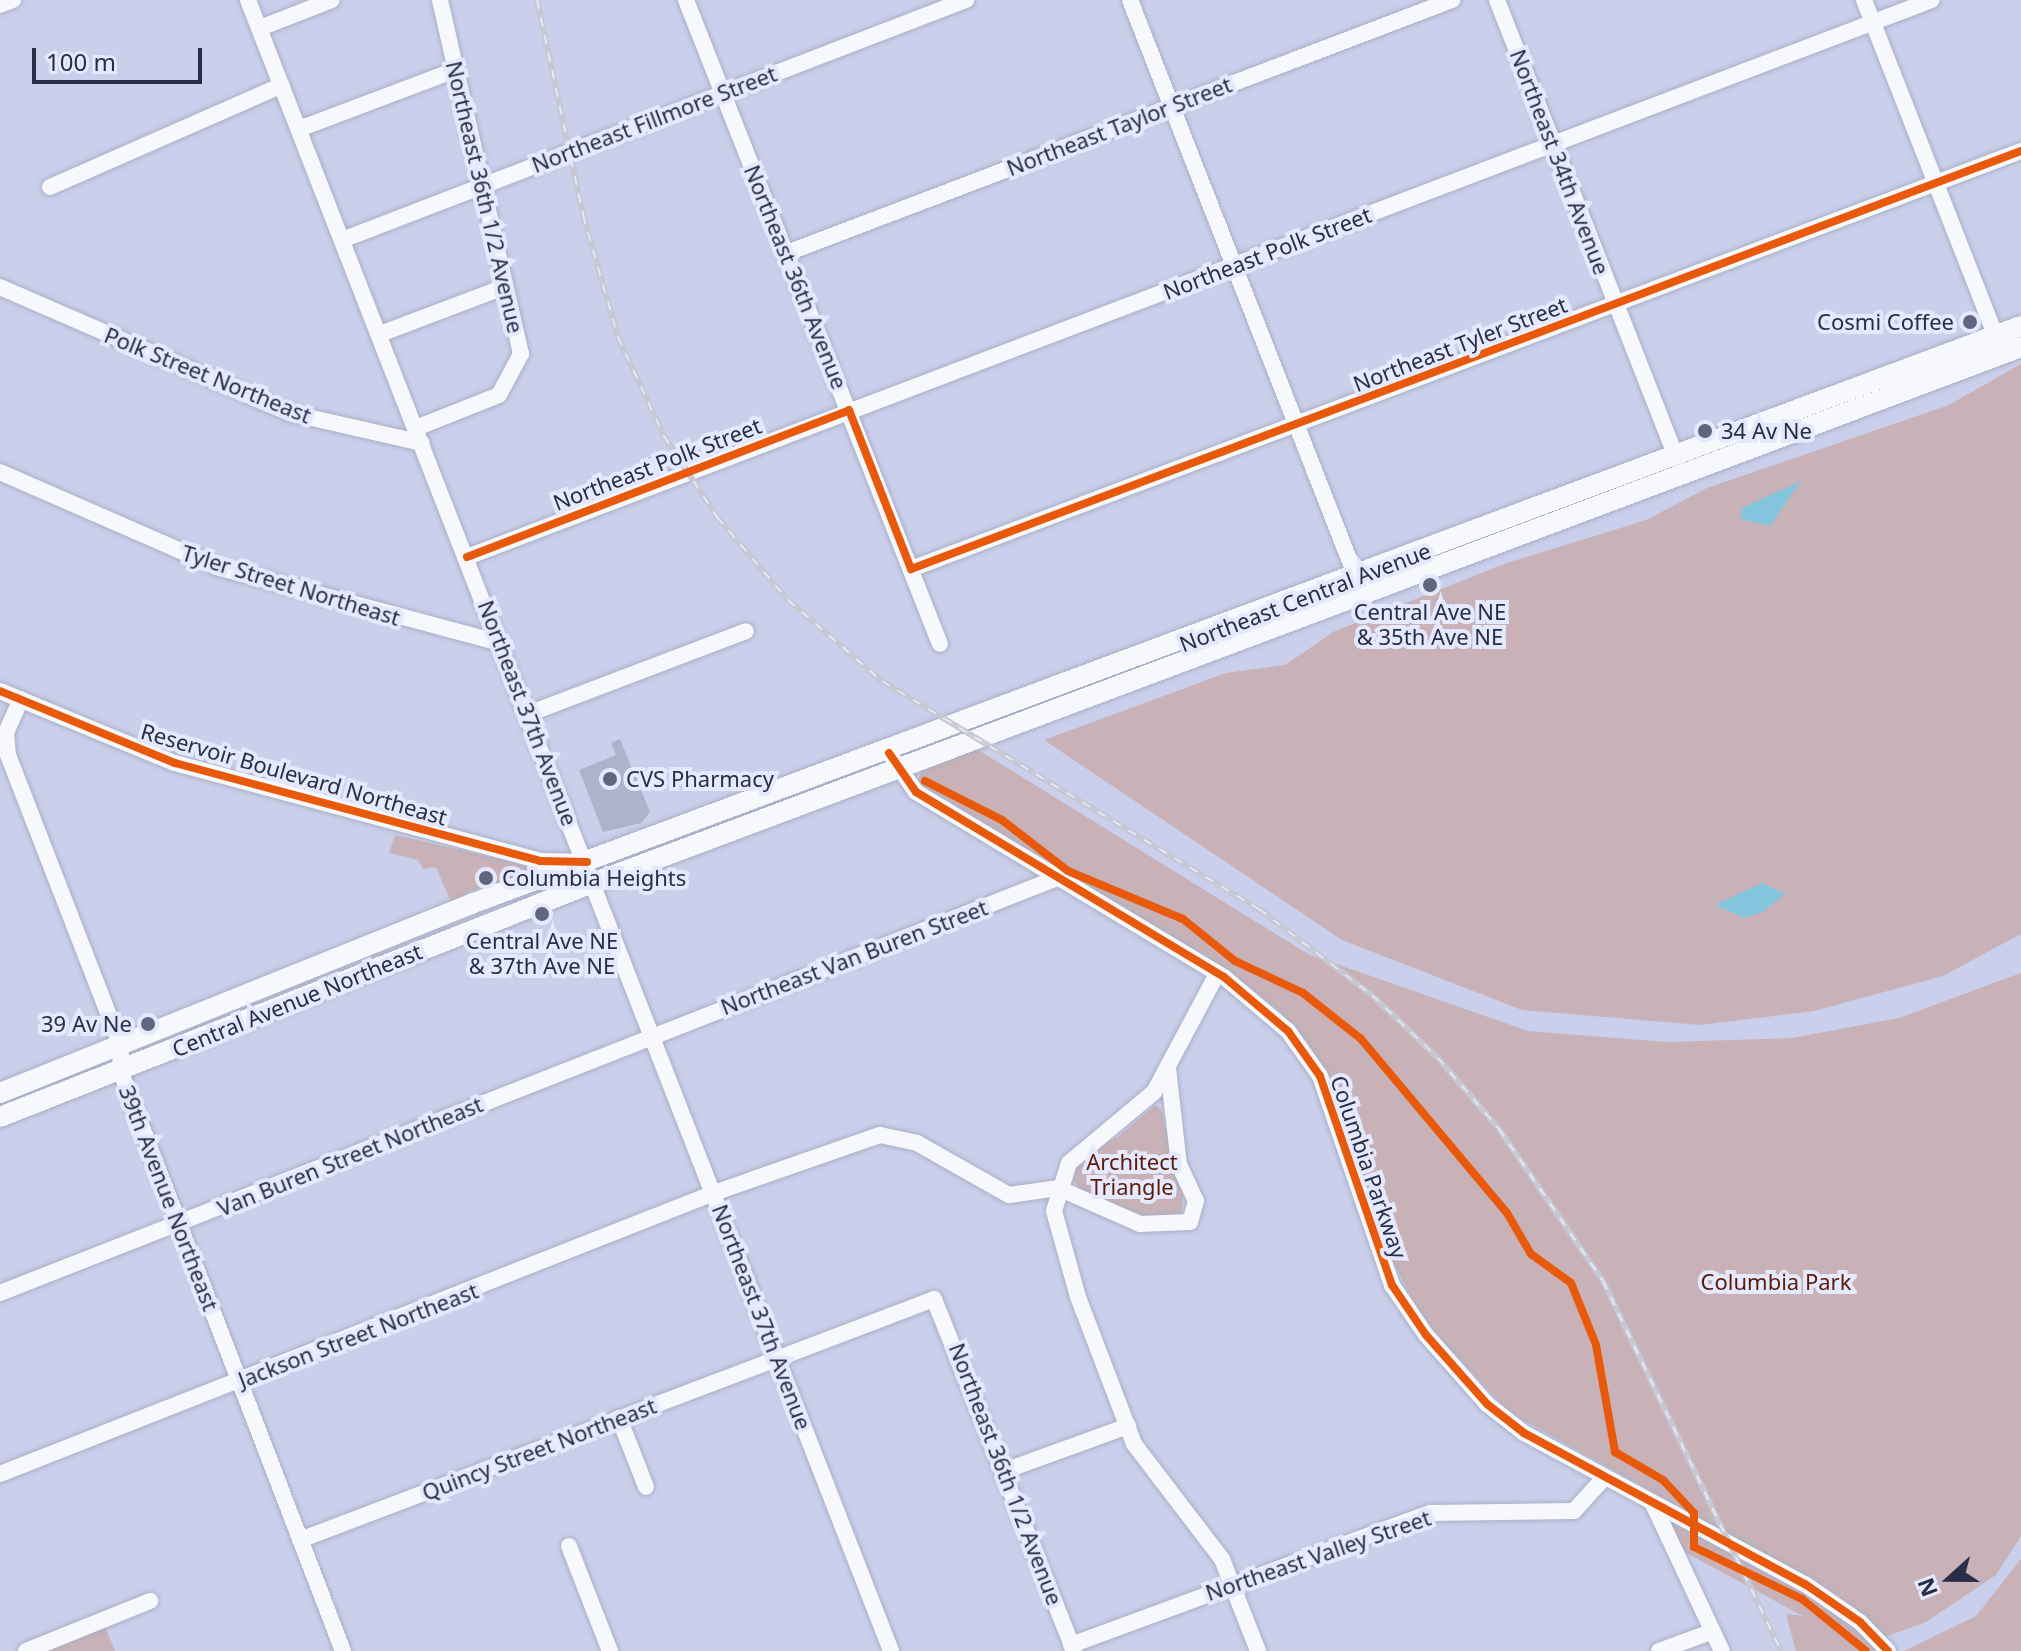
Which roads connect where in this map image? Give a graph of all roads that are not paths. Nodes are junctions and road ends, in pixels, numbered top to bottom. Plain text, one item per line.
1 (13, 0) edge
2 (248, 0) edge
3 (332, 0) edge
4 (440, 0) edge
5 (686, 0) edge
6 (966, 0) edge
7 (1130, 0) edge
8 (1452, 0) edge
9 (1497, 0) edge
10 (1864, 0) edge
11 (1932, 0) edge
12 (0, 5) edge
13 (1873, 23) junction
14 (260, 28) junction
15 (455, 70) junction
16 (282, 85) junction
17 (723, 92) junction
18 (1171, 106) junction
19 (299, 129) junction
20 (1553, 145) junction
21 (2021, 151) edge
22 (1935, 183) junction
23 (480, 184) junction
24 (50, 187) dead end
25 (342, 240) junction
26 (787, 253) junction
27 (1234, 265) junction
28 (0, 287) edge
29 (502, 288) junction
30 (1615, 305) junction
31 (2021, 326) edge
32 (380, 334) junction
33 (2006, 346) edge
34 (849, 410) junction
35 (1296, 424) junction
36 (419, 436) junction
37 (1676, 457) junction
38 (0, 472) edge
39 (467, 557) junction
40 (911, 569) junction
41 (1359, 586) junction
42 (746, 631) dead end
43 (500, 643) junction
44 (940, 644) dead end
45 (0, 691) edge
46 (21, 699) junction
47 (528, 714) junction
48 (894, 762) junction
49 (587, 862) junction
50 (1055, 879) junction
51 (595, 882) junction
52 (471, 904) junction
53 (400, 933) junction
54 (402, 958) junction
55 (1217, 974) junction
56 (339, 983) junction
57 (653, 1033) junction
58 (121, 1046) junction
59 (1168, 1069) junction
60 (120, 1070) junction
61 (0, 1093) edge
62 (0, 1117) edge
63 (1058, 1188) junction
64 (714, 1193) junction
65 (178, 1224) junction
66 (0, 1293) edge
67 (934, 1299) joint
68 (778, 1358) junction
69 (240, 1382) junction
70 (619, 1418) junction
71 (1128, 1426) junction
72 (1004, 1471) junction
73 (0, 1474) edge
74 (1604, 1478) junction
75 (646, 1487) dead end
76 (1653, 1504) junction
77 (300, 1540) junction
78 (569, 1546) dead end
79 (1232, 1584) junction
80 (150, 1601) dead end
81 (1711, 1632) junction
82 (1072, 1648) edge
83 (26, 1651) edge
84 (343, 1651) edge
85 (610, 1651) edge
86 (891, 1651) edge
87 (1258, 1651) edge
88 (1659, 1651) edge
89 (1722, 1651) edge
90 (1888, 1651) edge

1 - 12 street
2 - 14 street, Northeast 37th Avenue
3 - 14 street
4 - 15 street, Northeast 36th 1/2 Avenue
5 - 17 street, Northeast 36th Avenue
6 - 17 street, Northeast Fillmore Street
7 - 18 street
8 - 18 street, Northeast Taylor Street
9 - 20 street, Northeast 34th Avenue
10 - 13 street
11 - 13 street, Northeast Polk Street
13 - 20 street, Northeast Polk Street
13 - 22 street
14 - 16 street, Northeast 37th Avenue
15 - 19 street
15 - 23 street, Northeast 36th 1/2 Avenue
16 - 19 street, Northeast 37th Avenue
16 - 24 street
17 - 23 street, Northeast Fillmore Street
17 - 26 street, Northeast 36th Avenue
18 - 26 street, Northeast Taylor Street
18 - 27 street
19 - 25 street, Northeast 37th Avenue
20 - 27 street, Northeast Polk Street
20 - 30 street, Northeast 34th Avenue
21 - 22 street, Northeast Tyler Street
22 - 30 street, Northeast Tyler Street
22 - 33 street
23 - 25 street, Northeast Fillmore Street
23 - 29 street, Northeast 36th 1/2 Avenue
25 - 32 street, Northeast 37th Avenue
26 - 34 street, Northeast 36th Avenue
27 - 34 street, Northeast Polk Street
27 - 35 street
28 - 36 street, Polk Street Northeast
29 - 32 street
29 - 36 street, Northeast 36th 1/2 Avenue
30 - 35 street, Northeast Tyler Street
30 - 37 street, Northeast 34th Avenue
31 - 33 main road, Northeast Central Avenue
32 - 36 street, Northeast 37th Avenue
33 - 37 main road, Northeast Central Avenue
33 - 41 main road, Northeast Central Avenue
34 - 39 street, Northeast Polk Street
34 - 40 street, Northeast 36th Avenue
35 - 40 street, Northeast Tyler Street
35 - 41 street
36 - 39 street, Northeast 37th Avenue
37 - 41 main road, Northeast Central Avenue
38 - 43 street, Tyler Street Northeast
39 - 43 street, Northeast 37th Avenue
40 - 44 street, Northeast 36th Avenue
41 - 48 main road, Northeast Central Avenue
42 - 47 street
43 - 47 street, Northeast 37th Avenue
45 - 46 street, Reservoir Boulevard Northeast
46 - 49 street, Reservoir Boulevard Northeast
46 - 58 street, 39th Avenue Northeast
47 - 49 street, Northeast 37th Avenue
48 - 49 main road, Northeast Central Avenue
48 - 50 street, Columbia Parkway
48 - 51 main road, Northeast Central Avenue
49 - 51 street, Northeast 37th Avenue
49 - 52 main road, Central Avenue Northeast
50 - 55 street, Columbia Parkway
50 - 57 street, Northeast Van Buren Street
51 - 54 main road, Central Avenue Northeast
51 - 57 street, Northeast 37th Avenue
52 - 53 main road, Central Avenue Northeast
52 - 54 main road
53 - 56 main road
53 - 58 main road, Central Avenue Northeast
54 - 56 main road, Central Avenue Northeast
55 - 59 street
55 - 74 street, Columbia Parkway
56 - 60 main road, Central Avenue Northeast
57 - 64 street, Northeast 37th Avenue
57 - 65 street, Van Buren Street Northeast
58 - 60 street, 39th Avenue Northeast
58 - 61 main road, Central Avenue Northeast
59 - 63 street
59 - 63 street
60 - 62 main road, Central Avenue Northeast
60 - 65 street, 39th Avenue Northeast
63 - 64 street, Jackson Street Northeast
63 - 71 street
64 - 68 street, Northeast 37th Avenue
64 - 69 street, Jackson Street Northeast
65 - 66 street, Van Buren Street Northeast
65 - 69 street, 39th Avenue Northeast
67 - 68 street, Quincy Street Northeast
67 - 72 street, Northeast 36th 1/2 Avenue
68 - 70 street, Quincy Street Northeast
68 - 86 street, Northeast 37th Avenue
69 - 73 street, Jackson Street Northeast
69 - 77 street, 39th Avenue Northeast
70 - 75 street
70 - 77 street, Quincy Street Northeast
71 - 72 street
71 - 79 street
72 - 82 street, Northeast 36th 1/2 Avenue
74 - 76 street, Columbia Parkway
74 - 79 street, Northeast Valley Street
76 - 81 street
76 - 90 street, Columbia Parkway
77 - 84 street, 39th Avenue Northeast
78 - 85 street
79 - 82 street, Northeast Valley Street
79 - 87 street
80 - 83 street
81 - 88 street
81 - 89 street

